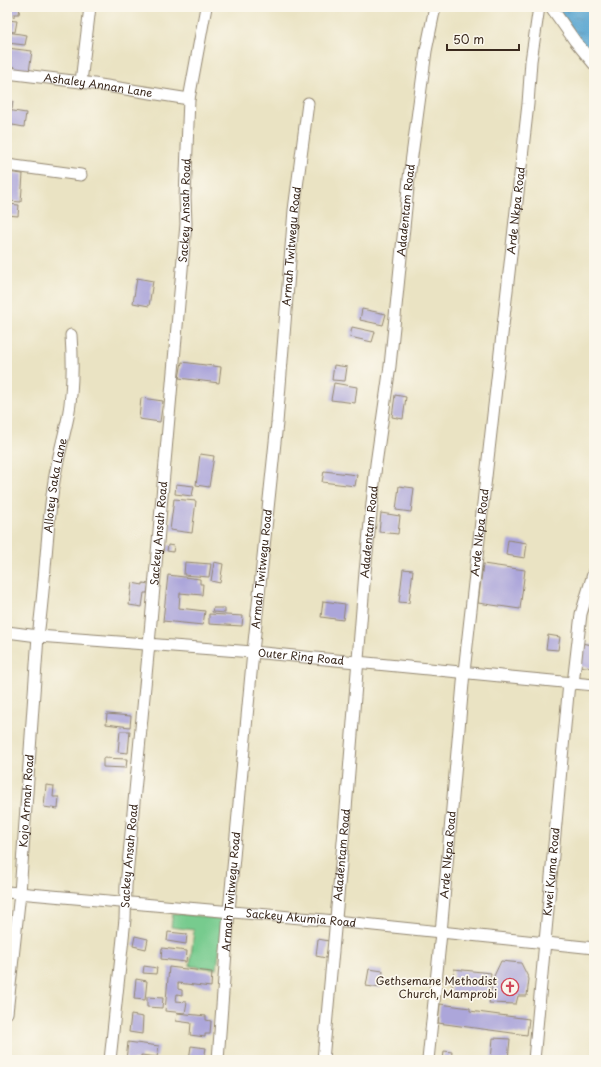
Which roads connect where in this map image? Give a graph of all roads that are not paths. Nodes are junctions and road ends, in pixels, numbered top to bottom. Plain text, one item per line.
1 (90, 7) edge
2 (206, 7) edge
3 (435, 7) edge
4 (539, 7) edge
5 (551, 7) edge
6 (594, 64) edge
7 (7, 73) edge
8 (81, 82) junction
9 (189, 99) junction
10 (308, 103) dead end
11 (7, 166) edge
12 (81, 176) dead end
13 (71, 335) dead end
14 (594, 571) edge
15 (7, 632) edge
16 (38, 636) junction
17 (149, 644) junction
18 (253, 652) junction
19 (358, 662) junction
20 (464, 672) junction
21 (571, 684) junction
22 (594, 685) edge
23 (7, 892) edge
24 (20, 893) junction
25 (126, 902) junction
26 (229, 911) junction
27 (335, 921) junction
28 (441, 933) junction
29 (546, 943) junction
30 (594, 948) edge
31 (7, 1013) edge
32 (110, 1060) edge
33 (218, 1060) edge
34 (323, 1060) edge
35 (428, 1060) edge
36 (534, 1060) edge

1 - 8 street
2 - 9 street, Sackey Ansah Road
3 - 19 street, Adadentam Road
4 - 20 street, Arde Nkpa Road
5 - 6 street
7 - 8 street, Ashaley Annan Lane
8 - 9 street, Ashaley Annan Lane
9 - 17 street, Sackey Ansah Road
10 - 18 street, Armah Twitwegu Road
11 - 12 street
13 - 16 street, Allotey Saka Lane
14 - 21 street, Kwei Kuma Road
15 - 16 street, Outer Ring Road
16 - 17 street, Outer Ring Road
16 - 24 street, Kojo Armah Road
17 - 18 street, Outer Ring Road
17 - 25 street, Sackey Ansah Road
18 - 19 street, Outer Ring Road
18 - 26 street, Armah Twitwegu Road
19 - 20 street, Outer Ring Road
19 - 27 street, Adadentam Road
20 - 21 street, Outer Ring Road
20 - 28 street, Arde Nkpa Road
21 - 22 street, Outer Ring Road
21 - 29 street, Kwei Kuma Road
23 - 24 street, Sackey Akumia Road
24 - 25 street, Sackey Akumia Road
24 - 31 street, Kojo Armah Road
25 - 26 street, Sackey Akumia Road
25 - 32 street, Sackey Ansah Road
26 - 27 street, Sackey Akumia Road
26 - 33 street, Armah Twitwegu Road
27 - 28 street, Sackey Akumia Road
27 - 34 street, Adadentam Road
28 - 29 street, Sackey Akumia Road
28 - 35 street, Arde Nkpa Road
29 - 30 street, Sackey Akumia Road
29 - 36 street, Kwei Kuma Road

